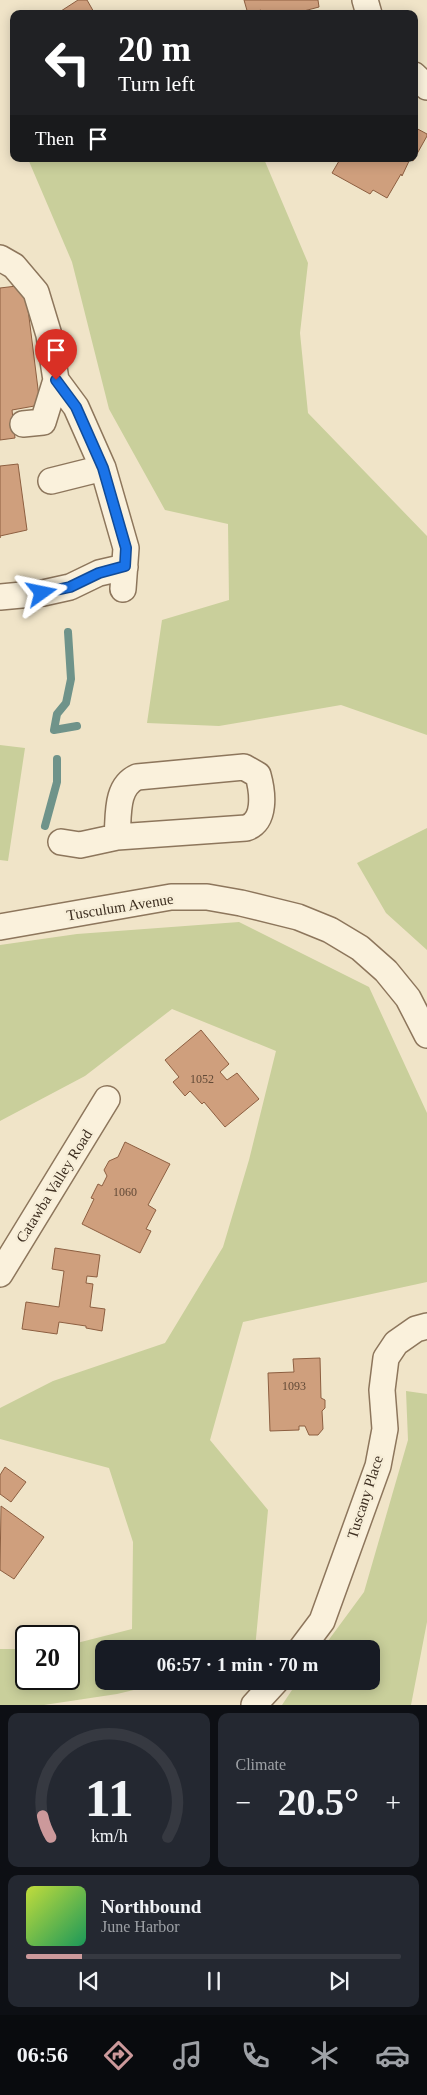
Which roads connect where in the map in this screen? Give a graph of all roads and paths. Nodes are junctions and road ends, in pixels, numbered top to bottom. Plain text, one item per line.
1 (0, 258) edge
2 (56, 380) junction
3 (23, 424) dead end
4 (103, 468) junction
5 (51, 481) dead end
6 (0, 598) edge
7 (117, 837) junction
8 (61, 842) dead end
9 (0, 927) edge
10 (427, 1035) edge
11 (107, 1099) dead end
12 (0, 1274) edge
13 (427, 1326) edge
14 (308, 1640) edge
15 (268, 1690) edge
16 (254, 1705) edge

1 - 2 street
2 - 3 street
2 - 4 street
4 - 5 street
4 - 6 street
7 - 7 street
7 - 8 street
9 - 10 street, Tusculum Avenue
11 - 12 street, Catawba Valley Road
13 - 14 street, Tuscany Place
15 - 16 street

